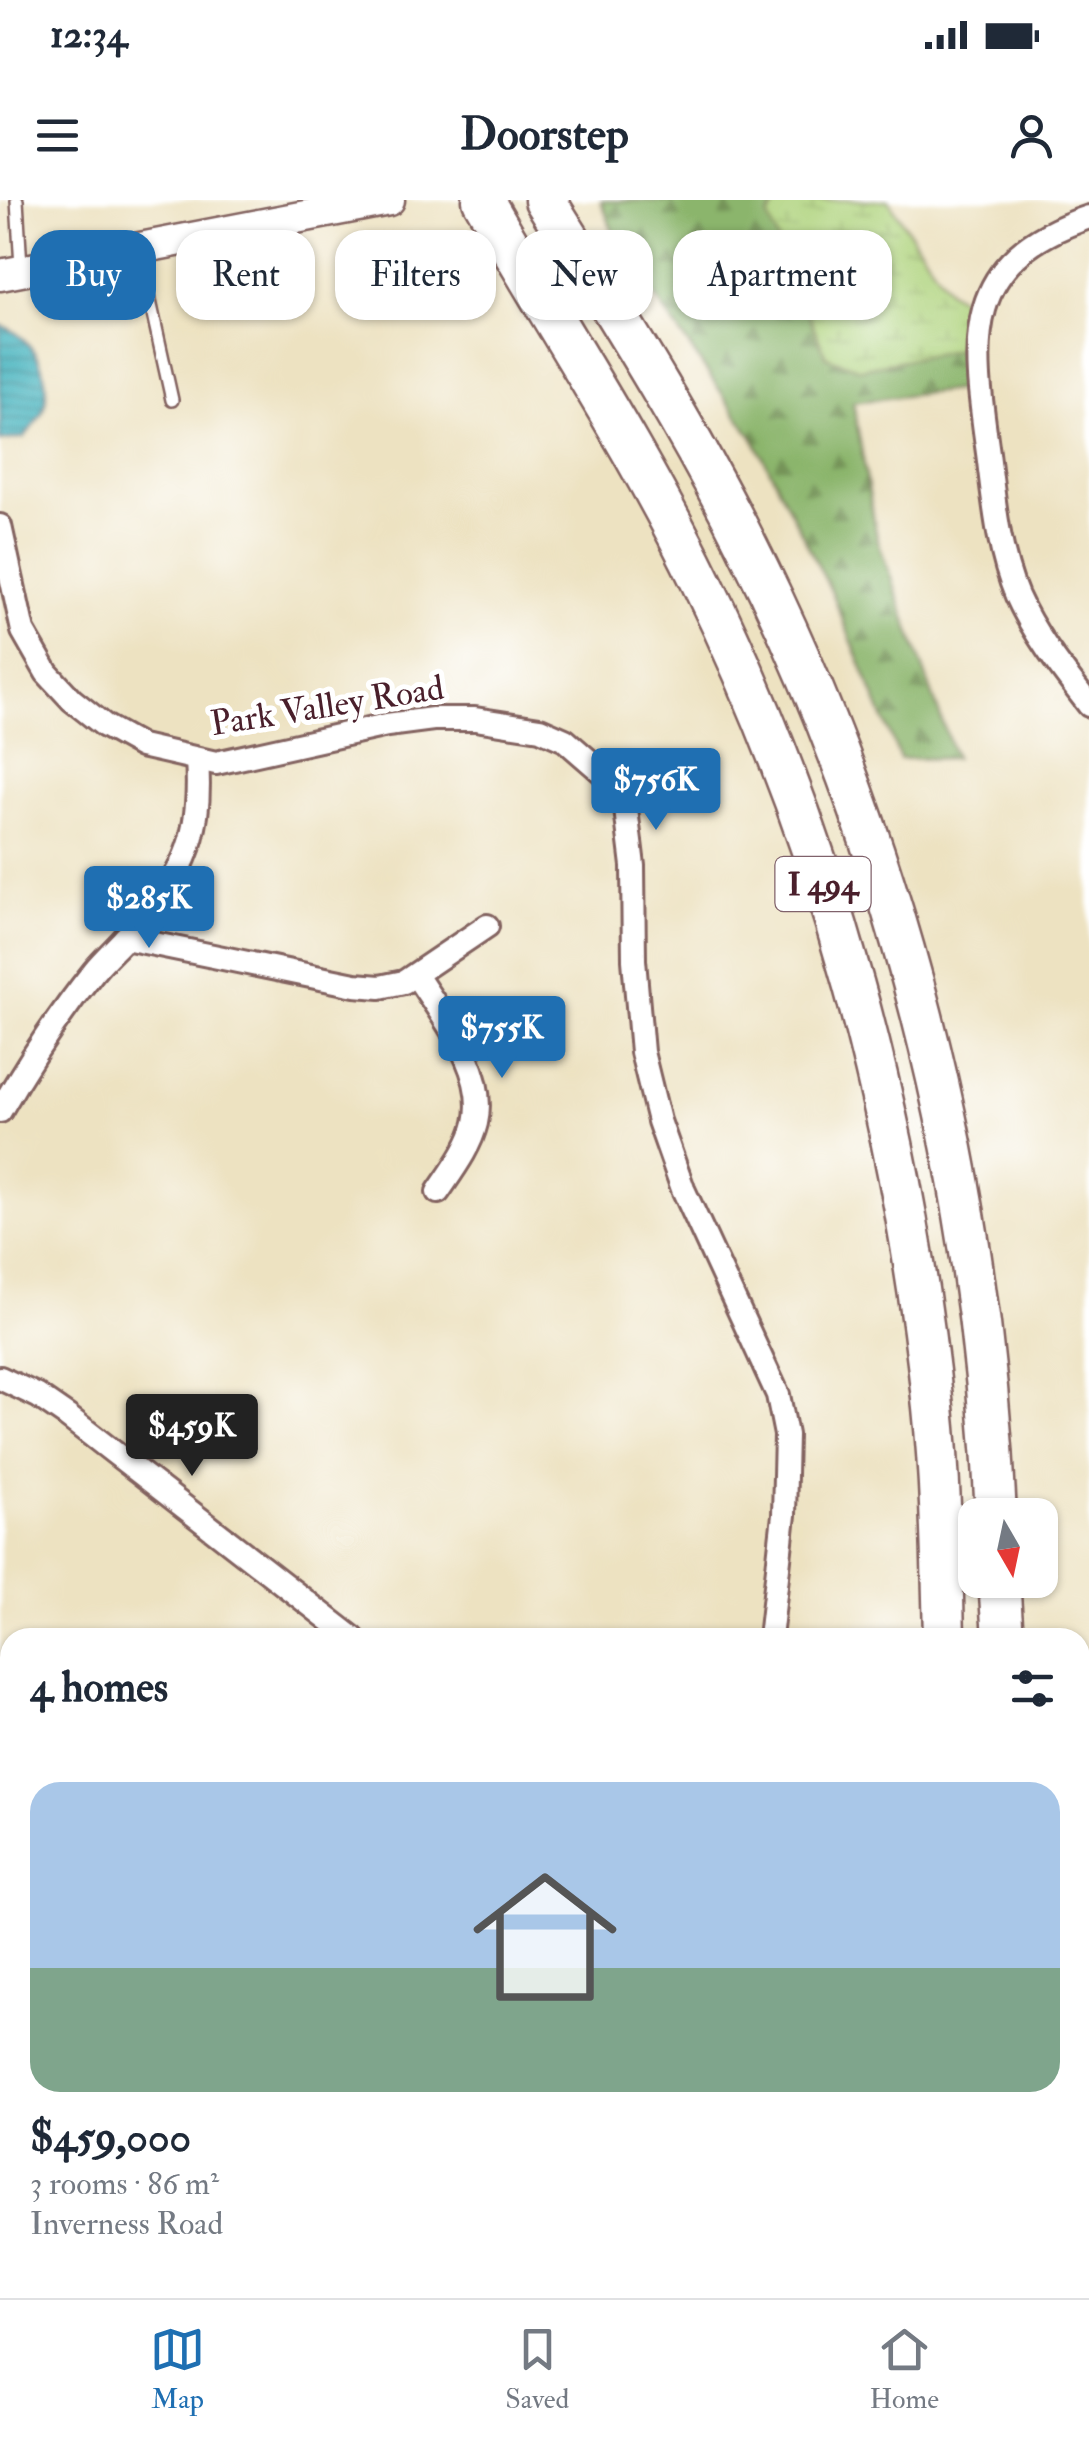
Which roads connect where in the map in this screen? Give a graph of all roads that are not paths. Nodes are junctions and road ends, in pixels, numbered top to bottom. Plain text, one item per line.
1 (17, 200) edge
2 (387, 200) edge
3 (484, 200) edge
4 (545, 200) edge
5 (1089, 217) edge
6 (156, 244) edge
7 (10, 273) edge
8 (154, 320) edge
9 (172, 400) dead end
10 (0, 526) edge
11 (1089, 705) edge
12 (198, 760) junction
13 (487, 926) dead end
14 (125, 938) junction
15 (416, 975) junction
16 (0, 1110) edge
17 (438, 1192) dead end
18 (0, 1378) edge
19 (995, 1498) edge
20 (1000, 1598) edge
21 (340, 1628) edge
22 (771, 1628) edge
23 (944, 1628) edge
24 (1002, 1628) edge

1 - 7 lane
2 - 6 street
3 - 23 highway, I 494
4 - 19 highway, I 494
5 - 11 street
8 - 9 lane
10 - 12 street, Park Valley Road
12 - 14 street
12 - 22 street, Park Valley Road
13 - 15 street
14 - 15 street
14 - 16 street
15 - 17 street
18 - 21 street
20 - 24 highway

